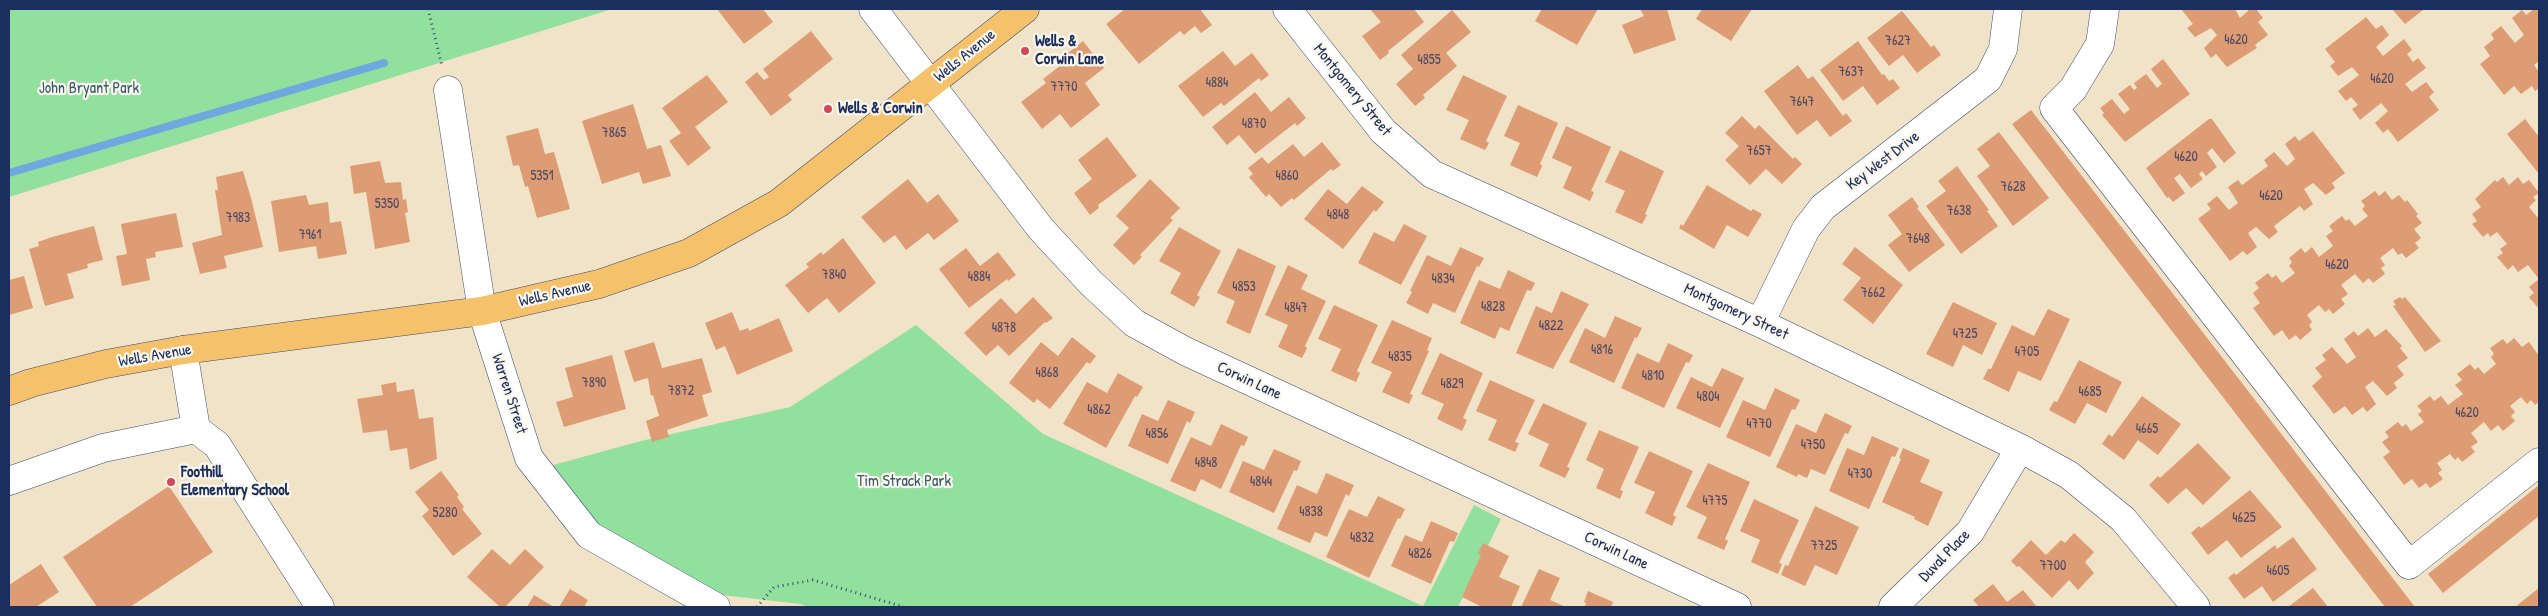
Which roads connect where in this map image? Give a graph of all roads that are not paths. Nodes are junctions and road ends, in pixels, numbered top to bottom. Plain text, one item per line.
1 (873, 9) edge
2 (1024, 9) edge
3 (1287, 9) edge
4 (2008, 9) edge
5 (2105, 9) edge
6 (931, 84) junction
7 (448, 90) road end
8 (482, 311) junction
9 (1760, 323) junction
10 (183, 350) junction
11 (9, 391) edge
12 (196, 429) junction
13 (2020, 448) junction
14 (2539, 462) edge
15 (9, 481) edge
16 (320, 607) edge
17 (716, 607) edge
18 (1737, 607) edge
19 (1893, 607) edge
20 (2196, 607) edge

1 - 6 street, Corwin Lane
2 - 6 main road, Wells Avenue
3 - 9 street, Montgomery Street
4 - 9 street, Key West Drive
5 - 14 street
6 - 8 main road, Wells Avenue
6 - 18 street, Corwin Lane
7 - 8 street, Warren Street
8 - 10 main road, Wells Avenue
8 - 17 street, Warren Street
9 - 13 street, Montgomery Street
10 - 11 main road, Wells Avenue
10 - 12 street
12 - 15 street
12 - 16 street
13 - 19 street, Duval Place
13 - 20 street, Montgomery Street

